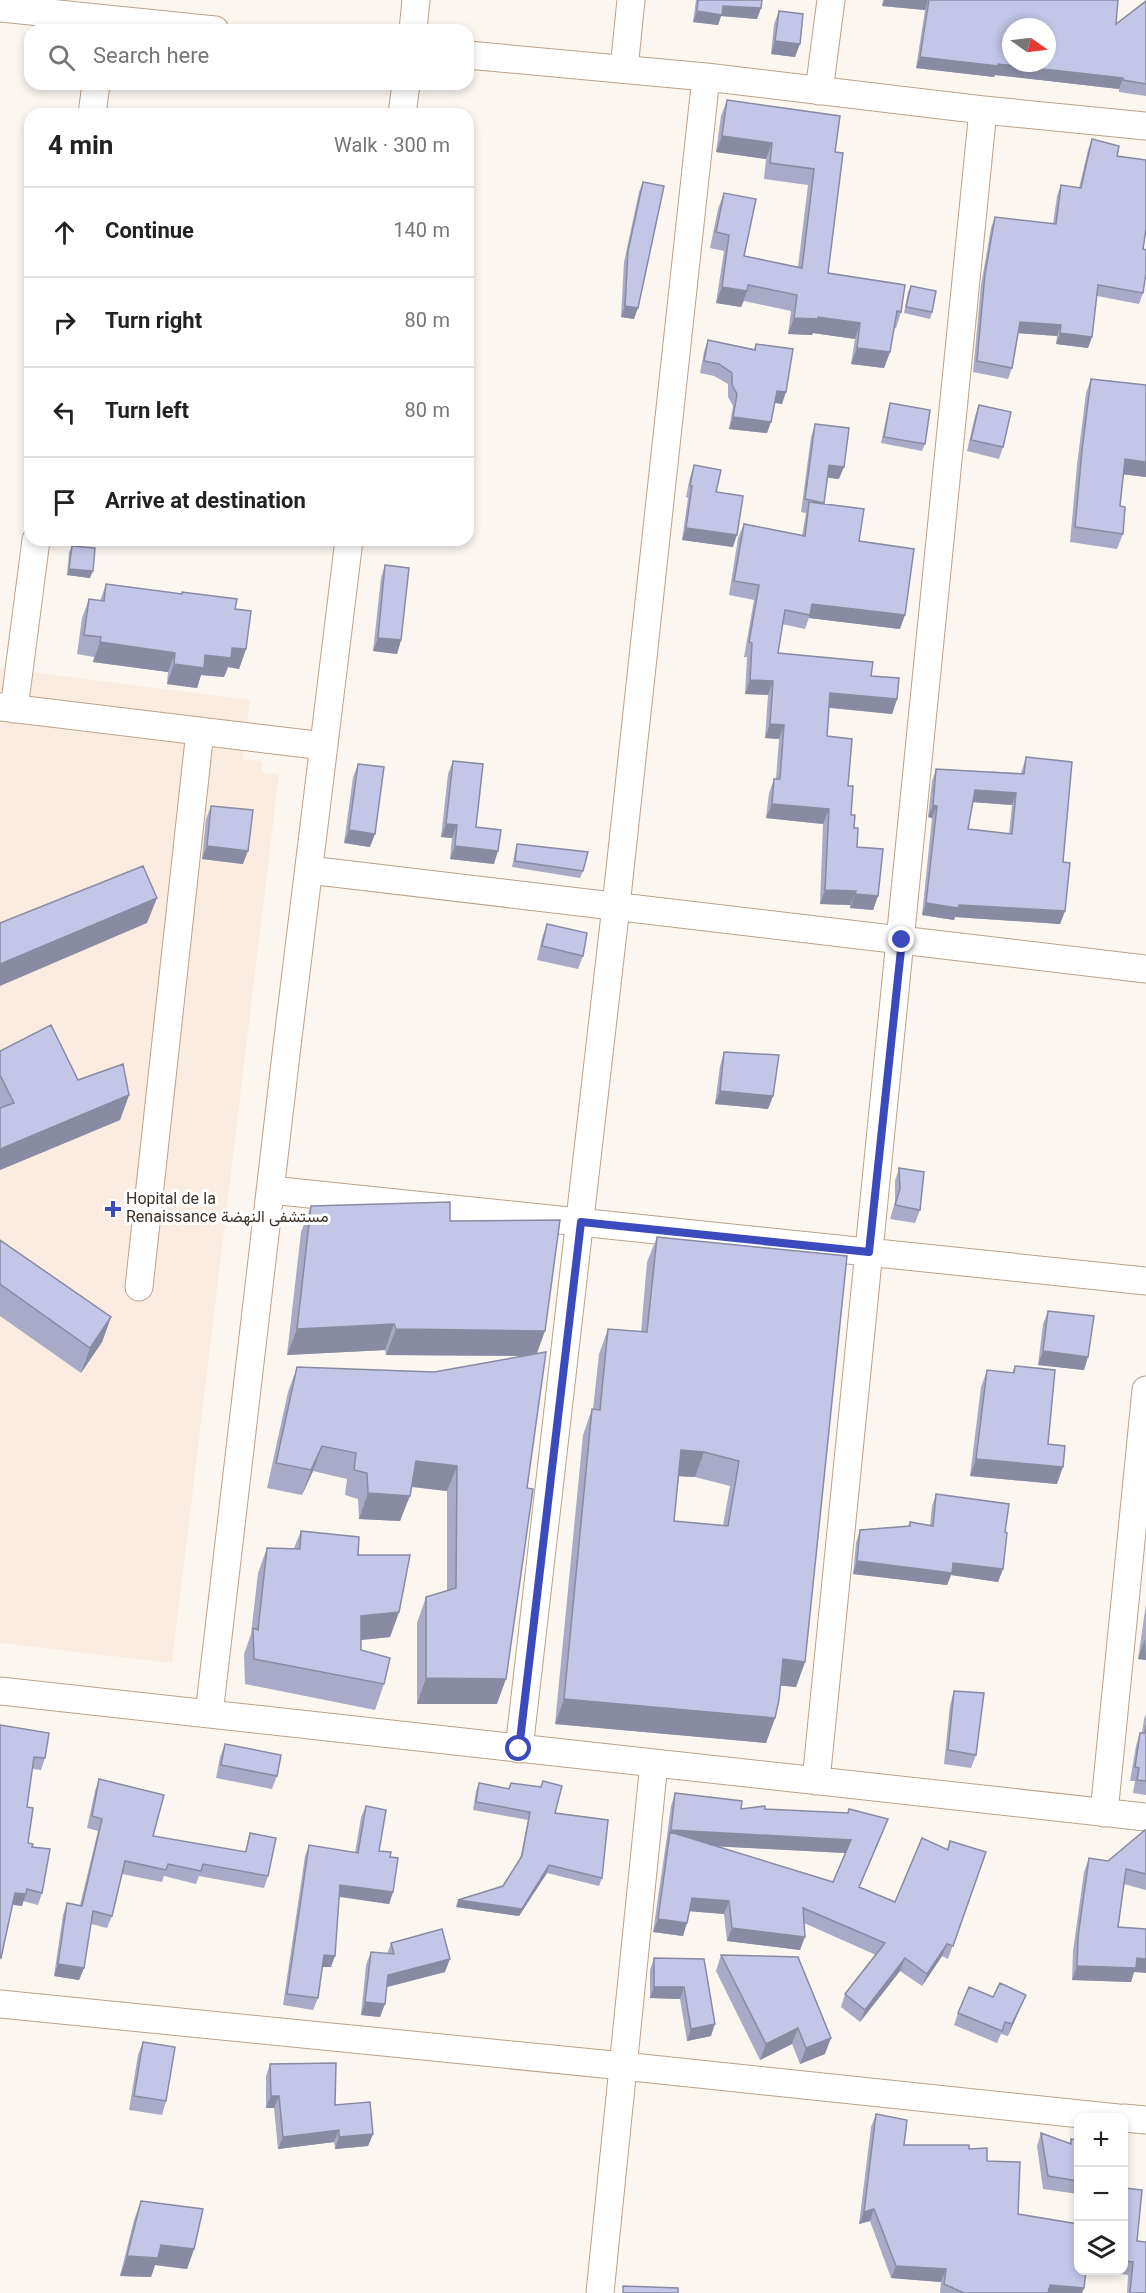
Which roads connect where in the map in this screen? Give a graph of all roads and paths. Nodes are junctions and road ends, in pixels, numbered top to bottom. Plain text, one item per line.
1 (416, 0) edge
2 (631, 0) edge
3 (831, 0) edge
4 (0, 8) edge
5 (104, 24) edge
6 (413, 24) edge
7 (474, 56) edge
8 (624, 69) junction
9 (706, 77) junction
10 (95, 90) edge
11 (405, 90) edge
12 (819, 91) junction
13 (93, 108) edge
14 (403, 108) edge
15 (983, 110) junction
16 (1146, 126) edge
17 (35, 546) edge
18 (348, 546) edge
19 (7, 708) edge
20 (200, 731) junction
21 (324, 746) junction
22 (309, 870) junction
23 (616, 906) junction
24 (902, 940) junction
25 (1146, 969) edge
26 (271, 1190) junction
27 (581, 1222) junction
28 (869, 1252) junction
29 (1146, 1281) edge
30 (139, 1287) dead end
31 (1146, 1390) edge
32 (0, 1691) edge
33 (209, 1714) junction
34 (519, 1749) junction
35 (654, 1763) junction
36 (816, 1781) junction
37 (1104, 1813) junction
38 (1146, 1817) edge
39 (0, 2004) edge
40 (623, 2066) junction
41 (1074, 2113) edge
42 (1128, 2118) edge
43 (1146, 2120) edge
44 (600, 2293) edge

1 - 6 street
2 - 8 street
3 - 12 street
4 - 5 street
7 - 8 street
8 - 9 street
9 - 12 street
9 - 23 street
10 - 13 street
11 - 14 street
12 - 15 street
15 - 16 street
15 - 24 street
17 - 19 street
18 - 21 street
19 - 20 street
20 - 21 street
20 - 30 street
21 - 22 street
22 - 23 street
22 - 26 street
23 - 24 street
23 - 27 street
24 - 25 street
24 - 28 street
26 - 27 street
26 - 33 street
27 - 28 street
27 - 34 street
28 - 29 street
28 - 36 street
31 - 37 street
32 - 33 street
33 - 34 street
34 - 35 street
35 - 36 street
35 - 40 street
36 - 37 street
37 - 38 street
39 - 40 street
40 - 41 street
40 - 44 street
42 - 43 street

